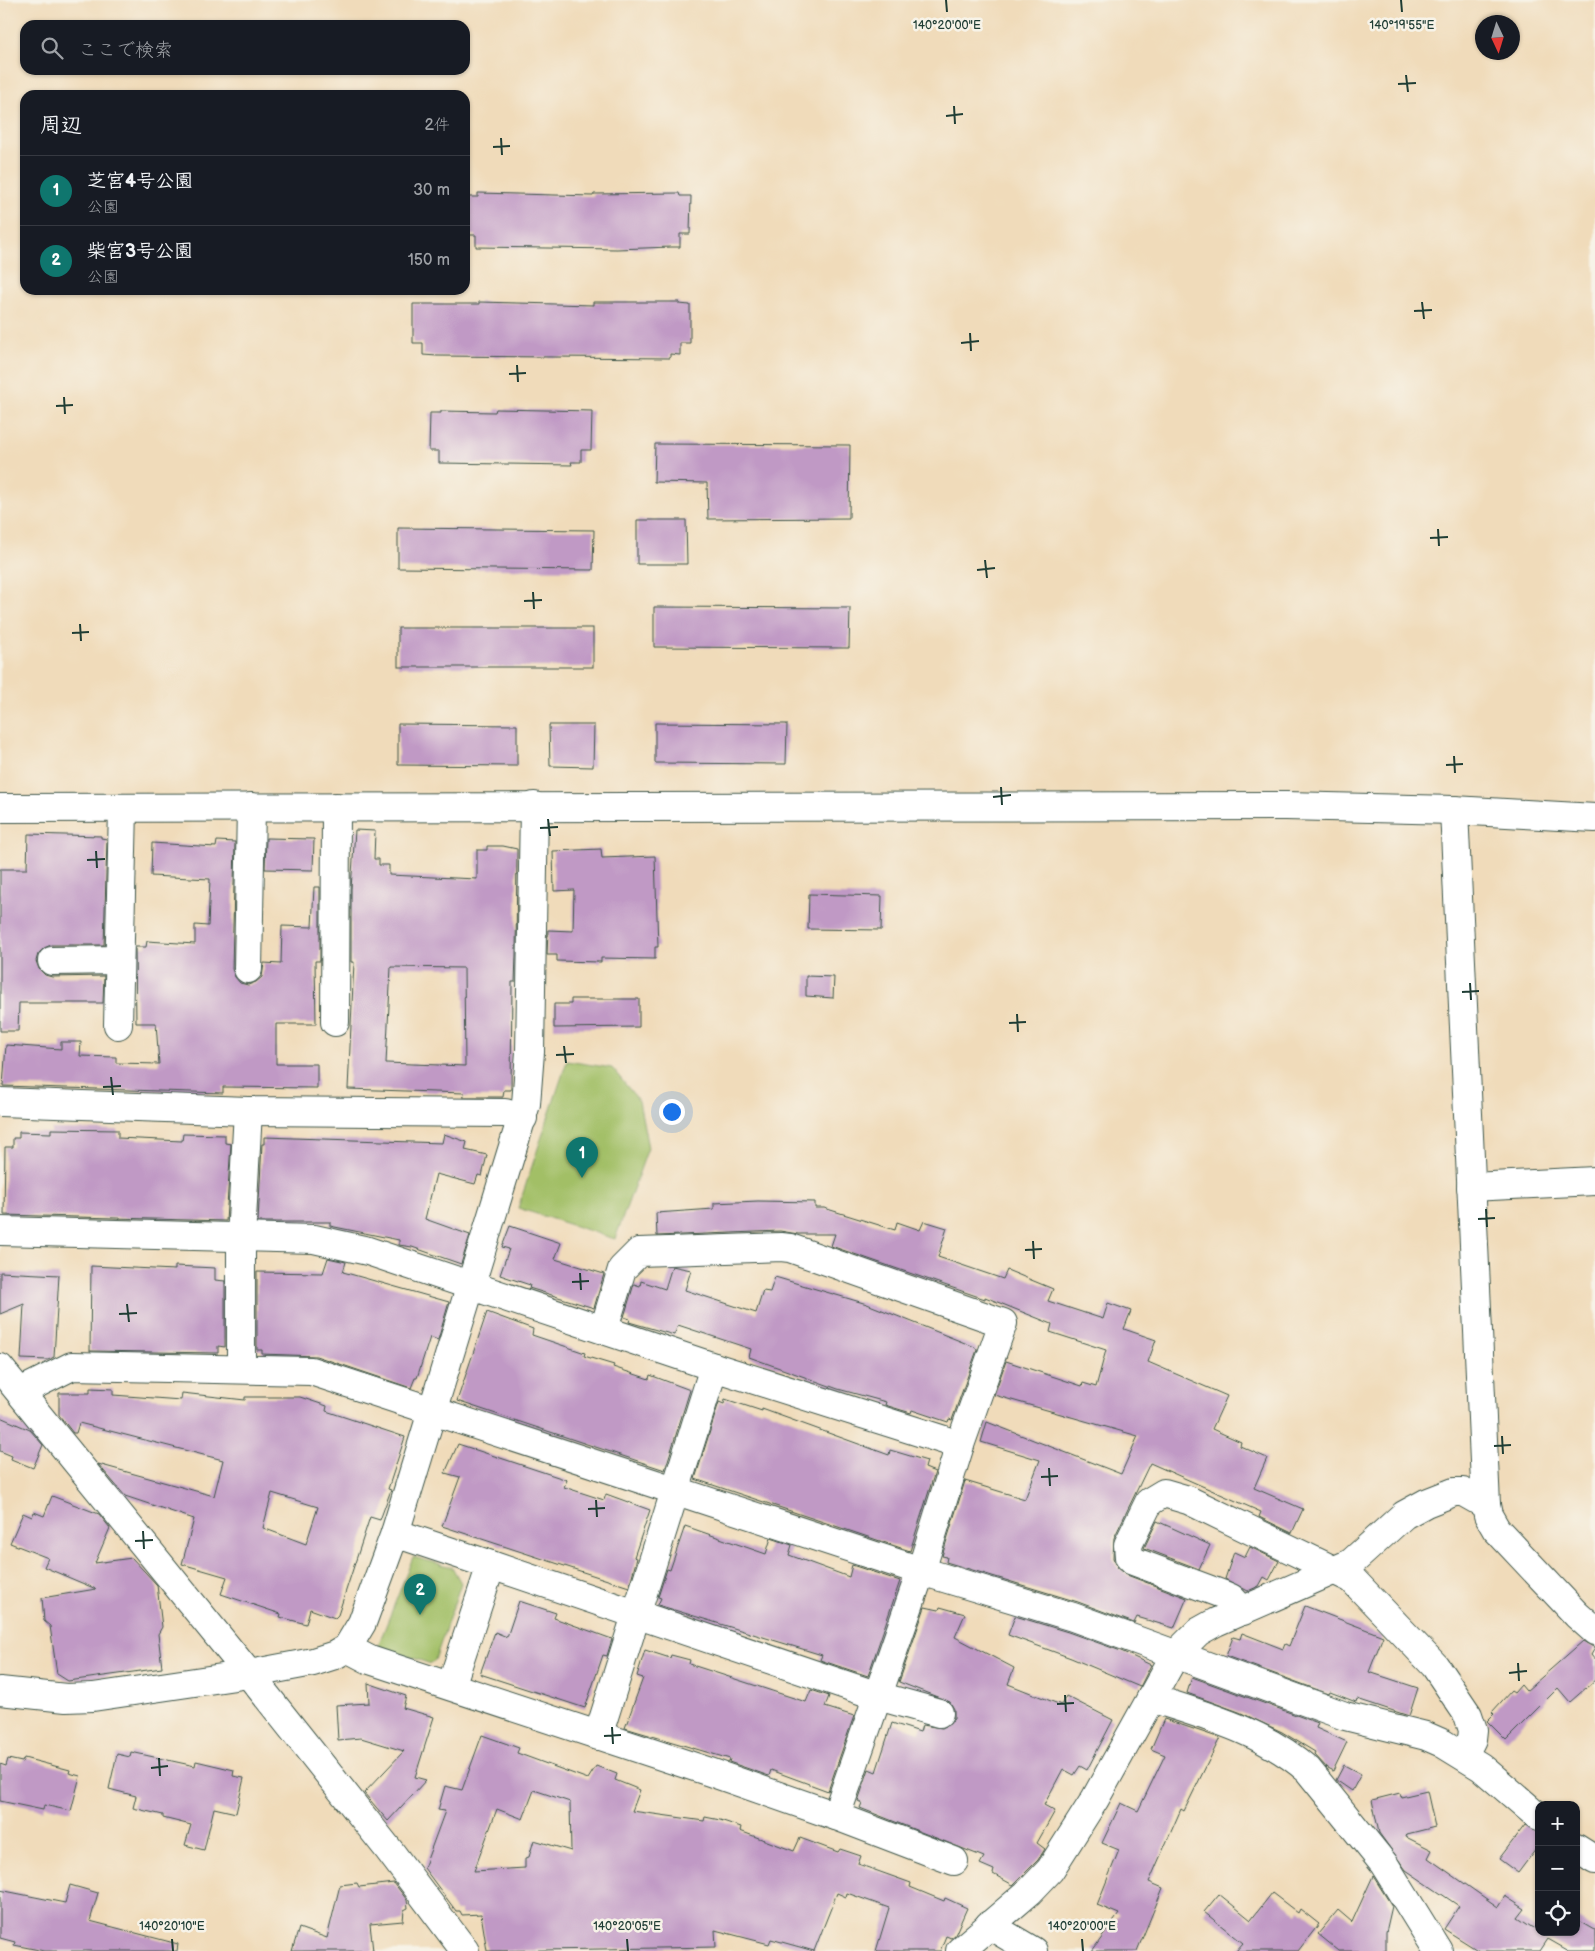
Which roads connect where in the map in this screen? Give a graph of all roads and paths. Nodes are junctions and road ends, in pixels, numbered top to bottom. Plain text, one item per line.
1 (534, 806) junction
2 (251, 807) junction
3 (336, 807) junction
4 (0, 808) edge
5 (123, 808) junction
6 (1454, 810) junction
7 (1595, 818) edge
8 (119, 960) junction
9 (52, 961) dead end
10 (248, 969) dead end
11 (335, 1022) dead end
12 (118, 1025) dead end
13 (0, 1102) edge
14 (248, 1111) junction
15 (522, 1118) junction
16 (1595, 1181) edge
17 (1471, 1187) junction
18 (0, 1231) edge
19 (241, 1238) junction
20 (471, 1286) junction
21 (604, 1329) junction
22 (714, 1367) junction
23 (0, 1368) edge
24 (241, 1368) junction
25 (20, 1392) junction
26 (432, 1410) junction
27 (960, 1445) junction
28 (675, 1490) junction
29 (1486, 1505) junction
30 (395, 1533) junction
31 (491, 1565) junction
32 (922, 1570) junction
33 (1338, 1570) junction
34 (1243, 1611) junction
35 (636, 1613) junction
36 (1595, 1631) edge
37 (347, 1648) junction
38 (1175, 1655) junction
39 (249, 1674) junction
40 (451, 1686) junction
41 (0, 1691) edge
42 (878, 1696) junction
43 (1151, 1698) junction
44 (939, 1713) dead end
45 (598, 1736) junction
46 (1464, 1756) junction
47 (1535, 1814) edge
48 (836, 1816) junction
49 (1580, 1851) edge
50 (954, 1860) dead end
51 (1595, 1860) edge
52 (989, 1925) junction
53 (465, 1951) edge
54 (960, 1951) edge
55 (1033, 1951) edge
56 (1438, 1951) edge

1 - 3 street
1 - 6 street
1 - 15 street
2 - 3 street
2 - 5 street
2 - 10 street
3 - 11 street
4 - 5 street
5 - 8 street
6 - 7 street
6 - 17 street
8 - 9 street
8 - 12 street
13 - 14 street
14 - 15 street
14 - 19 street
15 - 20 street
16 - 17 street
17 - 29 street
18 - 19 street
19 - 20 street
19 - 24 street
20 - 21 street
20 - 26 street
21 - 22 street
21 - 27 street
22 - 27 street
22 - 28 street
23 - 25 street
24 - 25 street
24 - 26 street
25 - 39 street
26 - 28 street
26 - 30 street
27 - 32 street
28 - 32 street
28 - 35 street
29 - 33 street
29 - 36 street
30 - 31 street
30 - 37 street
31 - 35 street
31 - 40 street
32 - 38 street
32 - 42 street
33 - 34 street
33 - 34 street
33 - 46 street
34 - 38 street
35 - 42 street
35 - 45 street
37 - 39 street
37 - 40 street
38 - 43 street
38 - 46 street
39 - 41 street
39 - 53 street
40 - 45 street
42 - 44 street
42 - 48 street
43 - 52 street
43 - 56 street
45 - 48 street
46 - 47 street
48 - 50 street
49 - 51 street
52 - 54 street
52 - 55 street

